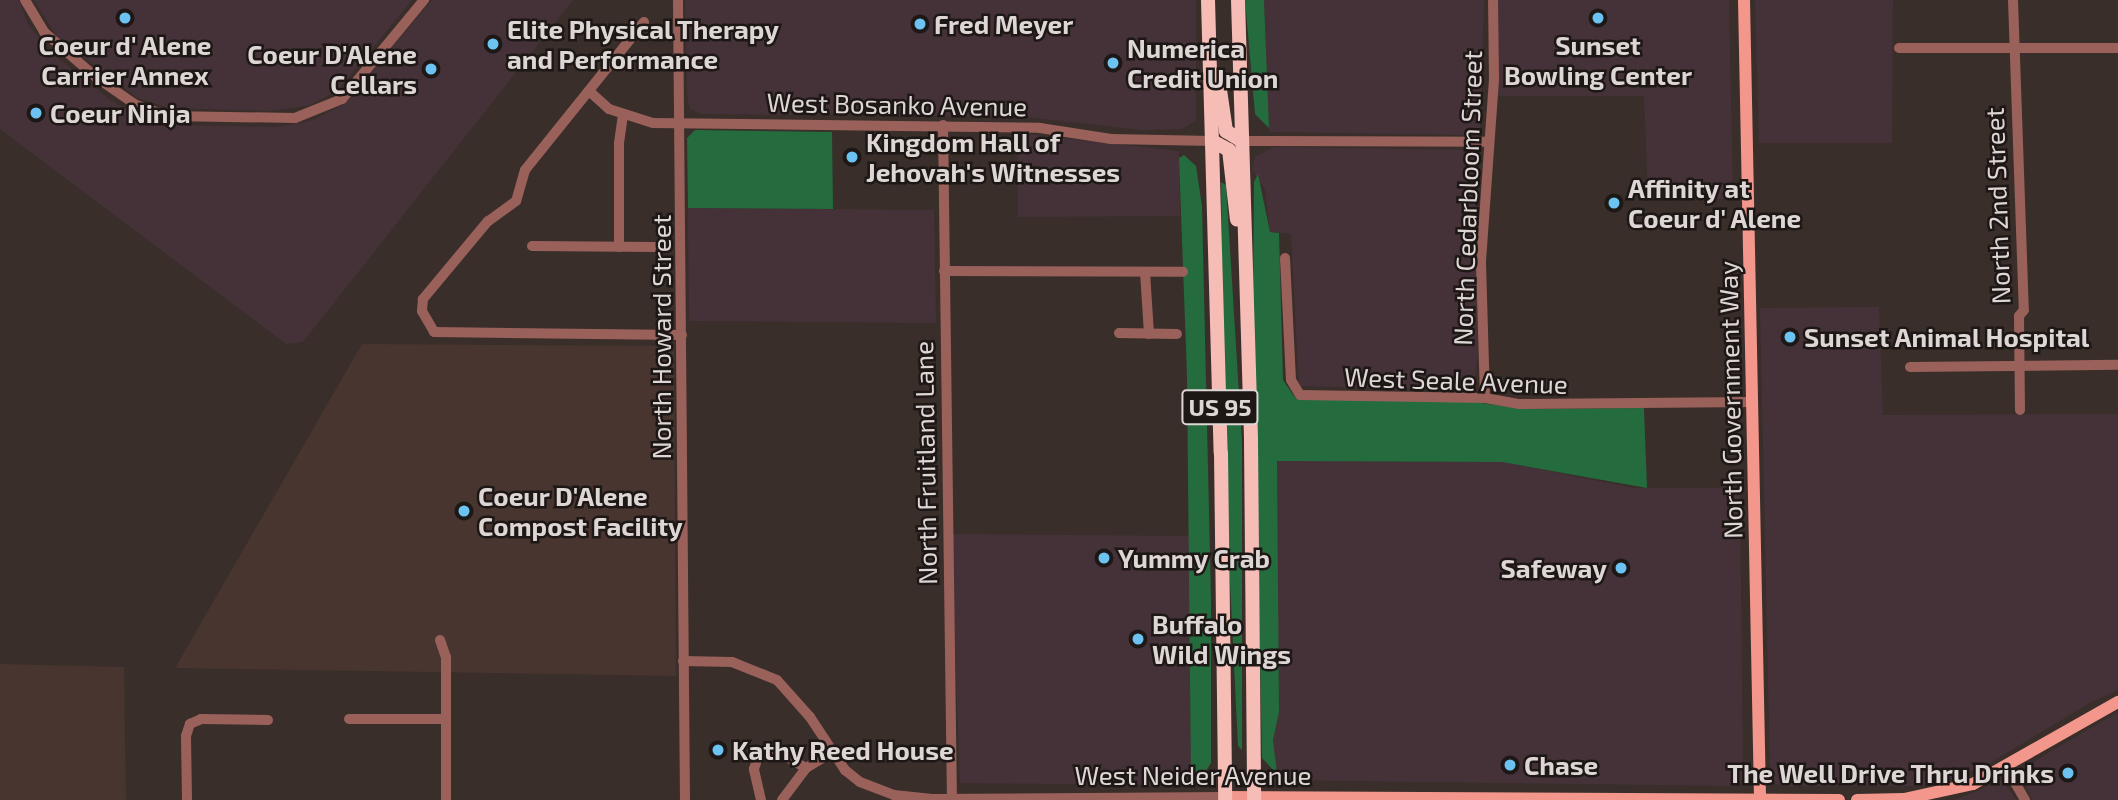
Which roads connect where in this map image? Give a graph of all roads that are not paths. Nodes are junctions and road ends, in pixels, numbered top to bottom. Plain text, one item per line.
1 (25, 0) edge
2 (424, 0) edge
3 (678, 0) edge
4 (1208, 0) edge
5 (1238, 0) edge
6 (1493, 0) edge
7 (1744, 0) edge
8 (2013, 0) edge
9 (645, 22) dead end
10 (1209, 33) junction
11 (2014, 46) junction
12 (1899, 48) dead end
13 (2118, 48) edge
14 (590, 91) junction
15 (623, 116) junction
16 (680, 121) junction
17 (943, 125) junction
18 (1212, 141) junction
19 (1242, 141) junction
20 (1489, 142) junction
21 (1245, 236) junction
22 (532, 246) dead end
23 (619, 247) junction
24 (655, 247) dead end
25 (1285, 258) dead end
26 (944, 271) junction
27 (1146, 272) junction
28 (1182, 272) dead end
29 (1119, 333) dead end
30 (1150, 334) junction
31 (1177, 334) dead end
32 (682, 335) junction
33 (2118, 365) edge
34 (2020, 366) junction
35 (1910, 367) dead end
36 (1485, 398) junction
37 (1752, 402) junction
38 (2020, 410) dead end
39 (440, 640) dead end
40 (683, 661) junction
41 (2118, 702) edge
42 (349, 719) dead end
43 (446, 719) junction
44 (268, 720) dead end
45 (831, 753) junction
46 (2006, 767) junction
47 (806, 768) junction
48 (1225, 798) edge
49 (1254, 798) edge
50 (953, 799) edge
51 (1760, 799) edge
52 (187, 800) edge
53 (446, 800) edge
54 (685, 800) edge
55 (761, 800) edge
56 (782, 800) edge
57 (1839, 800) edge
58 (1857, 800) edge
59 (2025, 800) edge

1 - 2 street
3 - 16 street, North Howard Street
4 - 10 highway, US 95
5 - 19 highway, US 95
6 - 20 street, North Cedarbloom Street
7 - 37 main road, North Government Way
8 - 11 street, North 2nd Street
9 - 14 street
10 - 18 highway, US 95
10 - 19 highway
11 - 12 street
11 - 13 street
11 - 34 street, North 2nd Street
14 - 15 street, West Bosanko Avenue
14 - 32 street
15 - 16 street, West Bosanko Avenue
15 - 23 street
16 - 17 street, West Bosanko Avenue
16 - 32 street, North Howard Street
17 - 18 street, West Bosanko Avenue
17 - 26 street, North Fruitland Lane
18 - 21 highway
18 - 48 highway, US 95
19 - 20 street
19 - 21 highway, US 95
20 - 36 street, North Cedarbloom Street
21 - 49 highway, US 95
22 - 23 street
23 - 24 street
25 - 36 street, West Seale Avenue
26 - 27 street
26 - 50 street, North Fruitland Lane
27 - 28 street
27 - 30 street
29 - 30 street
30 - 31 street
32 - 40 street, North Howard Street
33 - 34 street
34 - 35 street
34 - 38 street, North 2nd Street
36 - 37 street, West Seale Avenue
37 - 51 main road, North Government Way
39 - 43 street
40 - 45 street, West Neider Avenue
40 - 54 street, North Howard Street
41 - 46 main road
42 - 43 street
43 - 53 street
44 - 52 street
45 - 47 street
45 - 50 street, West Neider Avenue
46 - 58 main road
46 - 59 street
47 - 55 street
47 - 56 street
48 - 49 main road, West Neider Avenue
48 - 50 street, West Neider Avenue
49 - 51 main road, West Neider Avenue
51 - 57 main road, West Neider Avenue

